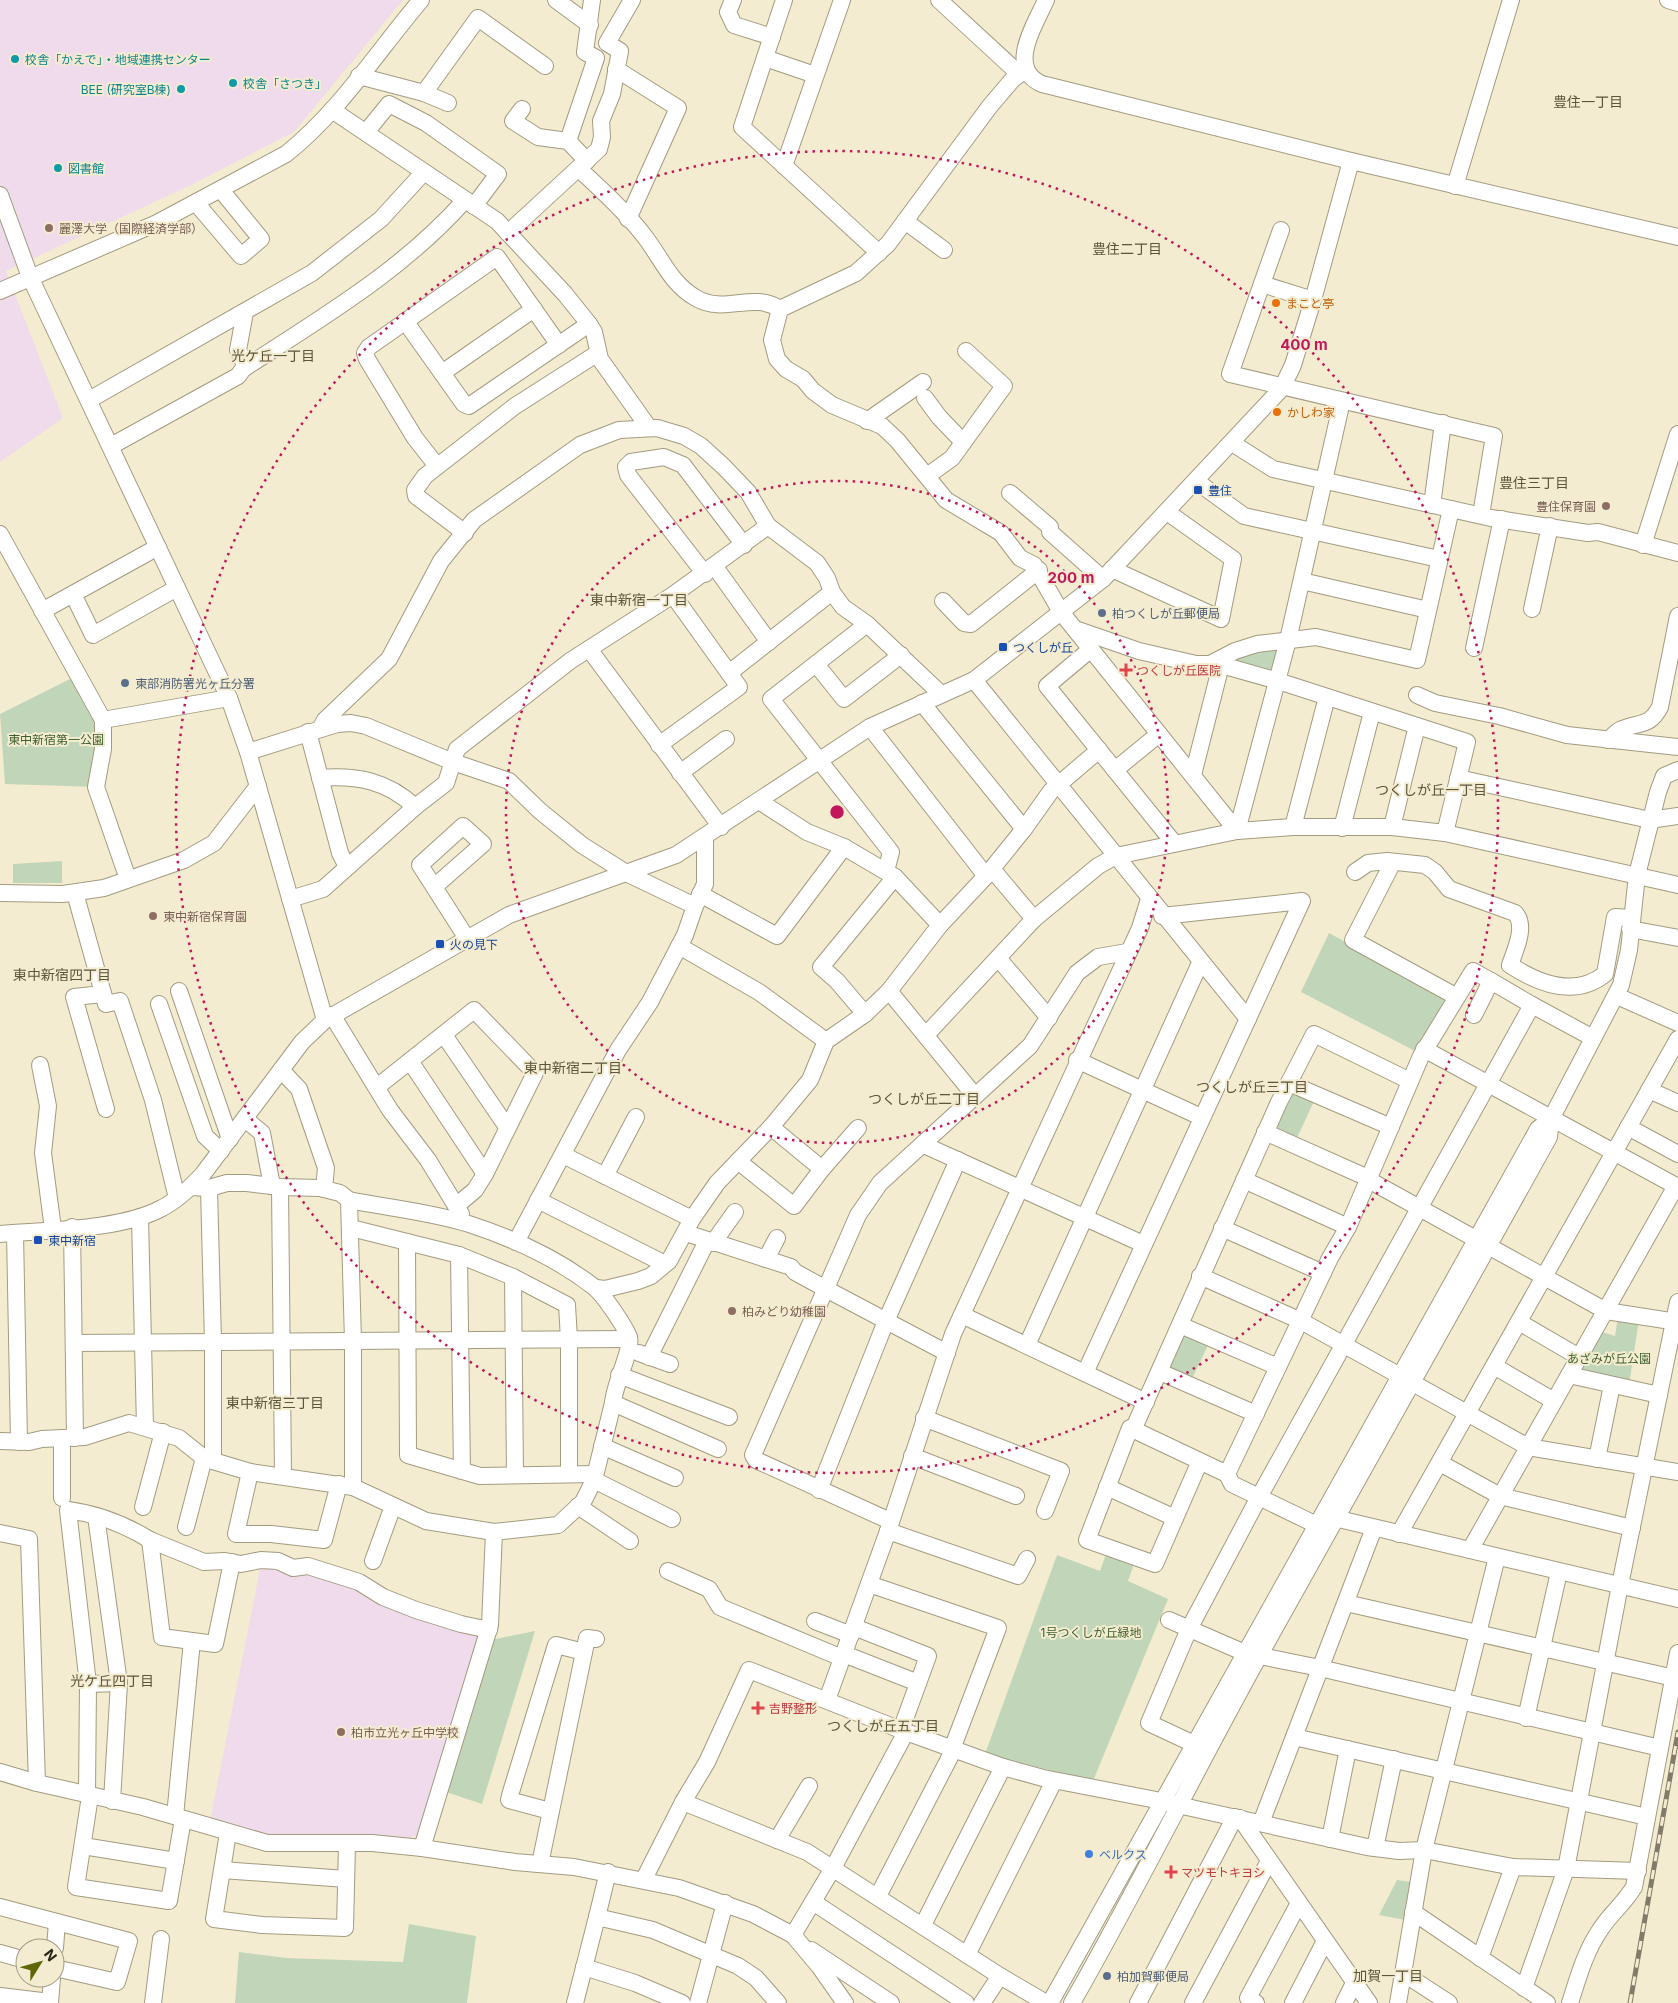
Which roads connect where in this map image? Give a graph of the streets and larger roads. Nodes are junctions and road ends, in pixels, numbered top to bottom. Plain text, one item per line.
1 (421, 0) edge
2 (556, 0) edge
3 (592, 0) edge
4 (632, 0) edge
5 (733, 0) edge
6 (784, 0) edge
7 (842, 0) edge
8 (939, 0) edge
9 (1046, 0) edge
10 (1511, 0) edge
11 (1668, 0) edge
12 (1678, 3) edge
13 (590, 24) junction
14 (772, 37) junction
15 (765, 58) junction
16 (545, 66) dead end
17 (616, 69) junction
18 (1024, 70) junction
19 (815, 75) junction
20 (359, 76) junction
21 (424, 93) junction
22 (448, 103) dead end
23 (522, 109) dead end
24 (332, 110) junction
25 (367, 131) junction
26 (568, 141) junction
27 (1351, 161) junction
28 (583, 165) junction
29 (784, 166) junction
30 (424, 172) junction
31 (1455, 186) junction
32 (221, 190) junction
33 (0, 195) edge
34 (196, 203) junction
35 (470, 203) junction
36 (628, 219) junction
37 (904, 221) junction
38 (1281, 230) dead end
39 (508, 233) junction
40 (1678, 237) edge
41 (944, 250) dead end
42 (879, 253) junction
43 (30, 277) junction
44 (1262, 284) junction
45 (0, 291) edge
46 (1313, 300) junction
47 (534, 309) junction
48 (780, 309) junction
49 (245, 312) junction
50 (405, 321) junction
51 (589, 324) junction
52 (559, 345) junction
53 (966, 352) dead end
54 (598, 353) junction
55 (246, 367) junction
56 (442, 373) junction
57 (1282, 388) junction
58 (89, 400) junction
59 (1342, 401) junction
60 (867, 421) junction
61 (1443, 423) junction
62 (649, 428) junction
63 (1678, 434) edge
64 (963, 442) junction
65 (1232, 443) junction
66 (111, 446) junction
67 (437, 466) junction
68 (928, 476) junction
69 (1324, 480) junction
70 (1196, 481) junction
71 (1010, 493) dead end
72 (1432, 505) junction
73 (1451, 509) junction
74 (1167, 512) junction
75 (1481, 515) junction
76 (1502, 519) junction
77 (768, 526) junction
78 (1550, 526) junction
79 (1313, 531) junction
80 (465, 533) junction
81 (0, 534) edge
82 (744, 545) junction
83 (1643, 545) junction
84 (158, 547) junction
85 (1678, 553) edge
86 (1440, 559) junction
87 (710, 570) junction
88 (1039, 570) junction
89 (1107, 574) junction
90 (1302, 581) junction
91 (177, 588) junction
92 (832, 592) junction
93 (72, 594) junction
94 (673, 595) junction
95 (943, 601) dead end
96 (1532, 609) dead end
97 (42, 610) junction
98 (1428, 610) junction
99 (1061, 612) junction
100 (1678, 616) edge
101 (867, 624) junction
102 (1075, 629) junction
103 (1288, 640) junction
104 (768, 642) junction
105 (1474, 648) dead end
106 (589, 649) junction
107 (1091, 649) junction
108 (901, 656) junction
109 (816, 664) junction
110 (1216, 664) junction
111 (729, 672) junction
112 (974, 680) junction
113 (1278, 681) junction
114 (941, 694) junction
115 (1417, 694) dead end
116 (1327, 697) junction
117 (229, 698) junction
118 (922, 703) junction
119 (1372, 712) junction
120 (104, 720) junction
121 (1417, 726) junction
122 (870, 727) junction
123 (314, 731) junction
124 (1159, 734) junction
125 (726, 739) dead end
126 (1608, 740) junction
127 (659, 745) junction
128 (1673, 746) edge
129 (1099, 750) junction
130 (248, 752) junction
131 (818, 761) junction
132 (453, 762) junction
133 (1115, 770) junction
134 (1675, 771) edge
135 (680, 773) junction
136 (1193, 775) junction
137 (320, 778) junction
138 (1458, 778) junction
139 (1058, 784) junction
140 (258, 786) junction
141 (759, 801) junction
142 (415, 807) junction
143 (1678, 816) edge
144 (1650, 820) junction
145 (721, 827) junction
146 (1293, 827) junction
147 (1392, 827) junction
148 (1342, 828) junction
149 (1024, 829) junction
150 (1237, 831) junction
151 (1445, 833) junction
152 (706, 837) junction
153 (1174, 844) junction
154 (844, 847) junction
155 (1116, 856) junction
156 (1393, 862) junction
157 (347, 867) junction
158 (989, 872) junction
159 (1355, 872) dead end
160 (628, 874) junction
161 (891, 874) junction
162 (1637, 875) junction
163 (128, 880) junction
164 (1678, 885) edge
165 (434, 887) dead end
166 (0, 893) edge
167 (75, 893) junction
168 (290, 898) junction
169 (1149, 899) junction
170 (698, 900) junction
171 (1162, 916) junction
172 (1034, 918) junction
173 (1631, 923) junction
174 (940, 925) junction
175 (466, 937) junction
176 (1678, 938) edge
177 (679, 946) junction
178 (1127, 952) junction
179 (998, 958) junction
180 (1200, 962) junction
181 (1492, 981) junction
182 (179, 991) dead end
183 (889, 992) junction
184 (103, 994) junction
185 (1617, 996) junction
186 (1457, 997) junction
187 (159, 1004) dead end
188 (1532, 1005) junction
189 (865, 1014) junction
190 (1474, 1015) dead end
191 (328, 1018) junction
192 (1048, 1018) junction
193 (1248, 1019) junction
194 (1678, 1023) edge
195 (444, 1035) junction
196 (926, 1035) junction
197 (1593, 1038) junction
198 (1678, 1040) edge
199 (826, 1041) junction
200 (1424, 1049) junction
201 (1077, 1060) junction
202 (410, 1061) junction
203 (40, 1065) dead end
204 (281, 1070) junction
205 (1410, 1081) junction
206 (1289, 1083) junction
207 (1489, 1085) junction
208 (376, 1087) junction
209 (1142, 1090) junction
210 (1649, 1090) junction
211 (976, 1096) junction
212 (1678, 1103) edge
213 (106, 1109) dead end
214 (636, 1117) dead end
215 (1201, 1117) junction
216 (245, 1119) junction
217 (1551, 1119) junction
218 (771, 1127) junction
219 (1390, 1127) junction
220 (1628, 1127) junction
221 (507, 1128) junction
222 (858, 1128) dead end
223 (1265, 1132) junction
224 (226, 1145) junction
225 (924, 1145) junction
226 (1614, 1152) junction
227 (1678, 1154) edge
228 (563, 1155) junction
229 (958, 1160) junction
230 (738, 1161) junction
231 (822, 1169) junction
232 (485, 1174) junction
233 (605, 1176) junction
234 (1367, 1178) junction
235 (1244, 1180) junction
236 (191, 1187) junction
237 (276, 1187) junction
238 (1677, 1187) edge
239 (209, 1188) junction
240 (1020, 1188) junction
241 (324, 1189) junction
242 (177, 1198) junction
243 (349, 1200) junction
244 (538, 1200) junction
245 (456, 1206) junction
246 (1420, 1208) junction
247 (735, 1212) dead end
248 (1084, 1216) junction
249 (140, 1217) junction
250 (468, 1224) junction
251 (689, 1226) junction
252 (72, 1227) junction
253 (1348, 1227) junction
254 (351, 1228) junction
255 (1222, 1228) junction
256 (53, 1229) junction
257 (7, 1233) edge
258 (777, 1238) dead end
259 (408, 1242) junction
260 (516, 1242) junction
261 (710, 1242) junction
262 (1483, 1243) junction
263 (1143, 1244) junction
264 (459, 1255) junction
265 (766, 1259) junction
266 (666, 1264) junction
267 (1323, 1273) junction
268 (1200, 1276) junction
269 (513, 1277) junction
270 (1544, 1277) junction
271 (596, 1288) junction
272 (826, 1289) junction
273 (1678, 1302) edge
274 (1606, 1310) junction
275 (962, 1315) junction
276 (886, 1321) junction
277 (1301, 1321) junction
278 (1518, 1322) junction
279 (1676, 1322) edge
280 (1180, 1325) junction
281 (514, 1339) junction
282 (569, 1339) junction
283 (407, 1340) junction
284 (460, 1340) junction
285 (282, 1341) junction
286 (353, 1341) junction
287 (213, 1342) junction
288 (74, 1343) junction
289 (143, 1343) junction
290 (629, 1344) junction
291 (1344, 1344) junction
292 (1027, 1345) junction
293 (947, 1353) junction
294 (648, 1356) junction
295 (1579, 1357) junction
296 (670, 1364) dead end
297 (1494, 1366) junction
298 (1278, 1367) junction
299 (1160, 1372) junction
300 (1085, 1373) junction
301 (619, 1375) junction
302 (1569, 1376) junction
303 (1407, 1380) junction
304 (1612, 1385) junction
305 (1659, 1395) junction
306 (1146, 1402) junction
307 (1554, 1402) junction
308 (613, 1403) junction
309 (1256, 1414) junction
310 (1467, 1414) junction
311 (729, 1417) dead end
312 (924, 1418) junction
313 (145, 1427) junction
314 (1134, 1430) junction
315 (163, 1432) junction
316 (68, 1439) junction
317 (0, 1441) edge
318 (19, 1442) junction
319 (602, 1446) junction
320 (1528, 1447) junction
321 (718, 1449) dead end
322 (912, 1456) junction
323 (1597, 1459) junction
324 (209, 1460) junction
325 (1200, 1461) junction
326 (1440, 1463) junction
327 (1645, 1467) junction
328 (462, 1471) junction
329 (250, 1472) junction
330 (1678, 1472) edge
331 (569, 1474) junction
332 (1227, 1474) junction
333 (283, 1475) junction
334 (515, 1475) junction
335 (595, 1477) junction
336 (675, 1478) dead end
337 (346, 1485) junction
338 (1108, 1487) junction
339 (820, 1490) junction
340 (1016, 1496) dead end
341 (1500, 1496) junction
342 (1259, 1497) junction
343 (62, 1498) dead end
344 (392, 1506) junction
345 (578, 1506) junction
346 (143, 1507) dead end
347 (1046, 1511) dead end
348 (96, 1516) junction
349 (1175, 1518) junction
350 (672, 1519) dead end
351 (1327, 1523) junction
352 (889, 1526) junction
353 (186, 1527) dead end
354 (1374, 1528) junction
355 (1632, 1528) junction
356 (494, 1532) junction
357 (0, 1533) edge
358 (1399, 1534) junction
359 (150, 1540) junction
360 (630, 1541) dead end
361 (1470, 1550) junction
362 (1497, 1557) junction
363 (1027, 1559) dead end
364 (374, 1561) dead end
365 (232, 1562) junction
366 (668, 1571) dead end
367 (1559, 1572) junction
368 (869, 1584) junction
369 (1620, 1585) junction
370 (1678, 1599) edge
371 (1346, 1602) junction
372 (1169, 1620) dead end
373 (815, 1621) dead end
374 (1189, 1629) junction
375 (489, 1630) junction
376 (852, 1630) junction
377 (1478, 1634) junction
378 (596, 1639) dead end
379 (192, 1641) junction
380 (1542, 1648) junction
381 (584, 1652) junction
382 (1678, 1653) edge
383 (1252, 1654) junction
384 (843, 1656) junction
385 (1605, 1662) junction
386 (1320, 1668) junction
387 (1674, 1678) junction
388 (118, 1683) junction
389 (918, 1683) junction
390 (88, 1684) junction
391 (827, 1700) junction
392 (1461, 1702) junction
393 (1526, 1718) junction
394 (903, 1731) junction
395 (1591, 1732) junction
396 (1294, 1737) junction
397 (1196, 1745) junction
398 (1660, 1748) junction
399 (953, 1749) junction
400 (1348, 1749) junction
401 (1394, 1759) junction
402 (1003, 1767) junction
403 (1444, 1771) junction
404 (0, 1772) edge
405 (1054, 1781) junction
406 (37, 1784) junction
407 (809, 1786) dead end
408 (89, 1795) junction
409 (112, 1801) junction
410 (684, 1802) junction
411 (1578, 1802) junction
412 (1171, 1803) junction
413 (550, 1811) junction
414 (179, 1817) junction
415 (1238, 1818) junction
416 (1647, 1818) junction
417 (1261, 1823) junction
418 (228, 1833) junction
419 (1330, 1839) junction
420 (777, 1840) junction
421 (346, 1844) junction
422 (82, 1846) junction
423 (422, 1848) junction
424 (1375, 1848) junction
425 (1424, 1850) junction
426 (176, 1861) junction
427 (1269, 1861) junction
428 (540, 1864) junction
429 (1513, 1867) junction
430 (833, 1868) junction
431 (1566, 1869) junction
432 (222, 1870) junction
433 (1638, 1871) junction
434 (608, 1872) junction
435 (346, 1879) junction
436 (644, 1880) junction
437 (878, 1896) junction
438 (813, 1902) junction
439 (725, 1903) junction
440 (1299, 1903) junction
441 (0, 1906) edge
442 (1413, 1912) junction
443 (597, 1917) junction
444 (57, 1922) junction
445 (922, 1925) junction
446 (1088, 1935) junction
447 (56, 1938) edge
448 (161, 1939) dead end
449 (797, 1940) junction
450 (1326, 1942) junction
451 (1106, 1943) junction
452 (0, 1954) edge
453 (711, 1954) junction
454 (967, 1955) junction
455 (15, 1958) edge
456 (1480, 1958) junction
457 (584, 1967) junction
458 (65, 1970) edge
459 (1403, 1973) junction
460 (1000, 1976) junction
461 (1354, 1983) junction
462 (51, 1988) edge
463 (1524, 1988) junction
464 (0, 1996) edge
465 (50, 2002) edge
466 (153, 2003) edge
467 (575, 2003) edge
468 (682, 2003) edge
469 (698, 2003) edge
470 (778, 2003) edge
471 (845, 2003) edge
472 (891, 2003) edge
473 (966, 2003) edge
474 (982, 2003) edge
475 (1046, 2003) edge
476 (1050, 2003) edge
477 (1072, 2003) edge
478 (1138, 2003) edge
479 (1193, 2003) edge
480 (1256, 2003) edge
481 (1293, 2003) edge
482 (1344, 2003) edge
483 (1369, 2003) edge
484 (1398, 2003) edge
485 (1449, 2003) edge
486 (1547, 2003) edge
487 (1570, 2003) edge

1 - 20 street
2 - 13 street
3 - 13 street
4 - 17 street
5 - 14 street
6 - 14 street
7 - 19 street
8 - 18 street
9 - 18 street
10 - 31 street
11 - 12 street
13 - 26 street
14 - 15 street
15 - 19 street
15 - 29 street
16 - 21 street
17 - 28 street
17 - 36 street
18 - 27 street
18 - 37 street
19 - 29 street
20 - 21 street
20 - 24 street
21 - 22 street
23 - 26 street
24 - 25 street
24 - 32 street
25 - 30 street
25 - 35 street
26 - 28 street
27 - 31 street
27 - 46 street
28 - 36 street
28 - 39 street
29 - 42 street
30 - 35 street
30 - 49 street
31 - 40 street
32 - 34 street
32 - 34 street
33 - 43 street
34 - 43 street
35 - 39 street
35 - 55 street
36 - 48 street
37 - 41 street
37 - 42 street
38 - 44 street
39 - 51 street
42 - 48 street
43 - 45 street
43 - 58 street
44 - 46 street
44 - 57 street
46 - 57 street
47 - 50 street
47 - 52 street
47 - 56 street
48 - 60 street
49 - 55 street
49 - 58 street
50 - 56 street
50 - 67 street
51 - 52 street
51 - 54 street
52 - 56 street
53 - 64 street
54 - 62 street
54 - 67 street
55 - 66 street
57 - 59 street
57 - 65 street
58 - 66 street
59 - 61 street
59 - 69 street
60 - 64 street
60 - 68 street
61 - 72 street
61 - 75 street
62 - 77 street
62 - 80 street
63 - 83 street
64 - 68 street
65 - 69 street
65 - 70 street
66 - 84 street
67 - 80 street
68 - 88 street
69 - 72 street
69 - 79 street
70 - 74 street
70 - 79 street
71 - 89 street
72 - 73 street
73 - 75 street
73 - 86 street
74 - 89 street
74 - 89 street
75 - 76 street
76 - 78 street
76 - 105 street
77 - 82 street
77 - 92 street
78 - 83 street
78 - 96 street
79 - 86 street
79 - 90 street
80 - 123 street
81 - 97 street
82 - 87 street
82 - 87 street
83 - 85 street
84 - 91 street
84 - 93 street
86 - 98 street
87 - 94 street
87 - 104 street
88 - 95 street
88 - 99 street
89 - 99 street
90 - 98 street
90 - 103 street
91 - 93 street
91 - 117 street
92 - 101 street
92 - 104 street
93 - 97 street
94 - 106 street
94 - 111 street
97 - 120 street
98 - 103 street
99 - 102 street
99 - 112 street
100 - 126 street
101 - 108 street
101 - 109 street
102 - 107 street
102 - 110 street
103 - 110 street
103 - 113 street
104 - 111 street
106 - 127 street
106 - 132 street
107 - 124 street
107 - 129 street
108 - 109 street
108 - 114 street
109 - 131 street
110 - 113 street
110 - 136 street
111 - 127 street
112 - 114 street
112 - 139 street
113 - 116 street
113 - 150 street
114 - 118 street
115 - 126 street
116 - 119 street
116 - 146 street
117 - 120 street
117 - 130 street
118 - 122 street
118 - 149 street
119 - 121 street
119 - 148 street
120 - 163 street
121 - 138 street
121 - 147 street
122 - 131 street
122 - 158 street
123 - 130 street
123 - 132 street
123 - 137 street
124 - 133 street
124 - 136 street
125 - 135 street
126 - 128 street
127 - 135 street
128 - 134 street
129 - 133 street
129 - 139 street
130 - 140 street
131 - 141 street
131 - 161 street
132 - 142 street
132 - 160 street
133 - 153 street
134 - 144 street
135 - 145 street
136 - 150 street
137 - 142 street
137 - 157 street
138 - 144 street
138 - 151 street
139 - 149 street
139 - 155 street
140 - 163 street
140 - 168 street
141 - 145 street
141 - 154 street
142 - 157 street
143 - 144 street
144 - 162 street
145 - 152 street
146 - 148 street
146 - 150 street
147 - 148 street
147 - 151 street
149 - 158 street
150 - 153 street
151 - 162 street
152 - 160 street
152 - 170 street
153 - 155 street
154 - 161 street
154 - 170 street
155 - 169 street
155 - 172 street
156 - 159 street
156 - 173 street
156 - 186 street
157 - 168 street
158 - 172 street
158 - 174 street
160 - 170 street
160 - 175 street
161 - 174 street
161 - 189 street
162 - 164 street
162 - 173 street
163 - 167 street
165 - 175 street
166 - 167 street
167 - 184 street
168 - 191 street
169 - 171 street
169 - 178 street
170 - 177 street
171 - 180 street
171 - 193 street
172 - 179 street
173 - 176 street
173 - 185 street
174 - 183 street
175 - 191 street
177 - 199 street
177 - 228 street
178 - 192 street
178 - 201 street
179 - 192 street
179 - 196 street
180 - 193 street
180 - 209 street
181 - 186 street
181 - 188 street
181 - 190 street
182 - 224 street
183 - 189 street
183 - 196 street
184 - 213 street
184 - 242 street
185 - 194 street
185 - 197 street
186 - 200 street
187 - 224 street
188 - 197 street
188 - 207 street
189 - 199 street
191 - 204 street
191 - 208 street
192 - 211 street
193 - 215 street
195 - 202 street
195 - 221 street
195 - 221 street
196 - 211 street
197 - 217 street
198 - 210 street
199 - 218 street
200 - 205 street
200 - 207 street
201 - 209 street
201 - 240 street
202 - 208 street
202 - 232 street
203 - 256 street
204 - 216 street
204 - 241 street
205 - 206 street
205 - 219 street
206 - 219 street
206 - 223 street
207 - 217 street
207 - 246 street
208 - 245 street
209 - 215 street
209 - 248 street
210 - 212 street
210 - 220 street
211 - 225 street
214 - 233 street
215 - 263 street
216 - 224 street
216 - 237 street
217 - 226 street
217 - 262 street
218 - 230 street
218 - 231 street
219 - 234 street
220 - 226 street
220 - 227 street
221 - 232 street
222 - 231 street
223 - 234 street
223 - 235 street
224 - 236 street
225 - 229 street
225 - 272 street
226 - 238 street
226 - 270 street
228 - 233 street
228 - 244 street
229 - 240 street
229 - 276 street
230 - 231 street
230 - 251 street
232 - 245 street
233 - 251 street
234 - 246 street
234 - 253 street
235 - 253 street
235 - 255 street
236 - 239 street
236 - 242 street
237 - 239 street
237 - 241 street
237 - 285 street
238 - 274 street
239 - 287 street
240 - 248 street
240 - 275 street
241 - 243 street
242 - 249 street
243 - 250 street
243 - 254 street
244 - 260 street
244 - 266 street
245 - 250 street
246 - 262 street
246 - 291 street
247 - 261 street
248 - 263 street
248 - 292 street
249 - 252 street
249 - 289 street
250 - 260 street
251 - 261 street
251 - 266 street
252 - 256 street
252 - 288 street
253 - 267 street
254 - 259 street
254 - 286 street
255 - 267 street
255 - 268 street
256 - 257 street
257 - 318 street
258 - 265 street
259 - 264 street
259 - 283 street
260 - 271 street
261 - 265 street
261 - 294 street
262 - 270 street
262 - 303 street
263 - 300 street
264 - 269 street
264 - 284 street
265 - 272 street
266 - 271 street
267 - 277 street
268 - 277 street
268 - 280 street
269 - 281 street
269 - 282 street
270 - 274 street
270 - 278 street
271 - 290 street
272 - 276 street
272 - 339 street
273 - 279 street
274 - 279 street
274 - 295 street
275 - 292 street
275 - 293 street
276 - 293 street
276 - 339 street
277 - 291 street
277 - 298 street
278 - 295 street
278 - 297 street
279 - 305 street
280 - 298 street
280 - 299 street
281 - 282 street
281 - 284 street
281 - 334 street
282 - 290 street
282 - 331 street
283 - 284 street
283 - 286 street
283 - 328 street
284 - 328 street
285 - 286 street
285 - 287 street
285 - 333 street
286 - 337 street
287 - 289 street
287 - 324 street
288 - 289 street
288 - 316 street
289 - 313 street
290 - 294 street
290 - 301 street
291 - 303 street
291 - 342 street
292 - 300 street
293 - 312 street
294 - 296 street
295 - 302 street
297 - 307 street
297 - 310 street
298 - 309 street
299 - 306 street
299 - 309 street
300 - 306 street
301 - 308 street
301 - 311 street
302 - 304 street
302 - 307 street
303 - 310 street
303 - 351 street
304 - 305 street
304 - 323 street
305 - 327 street
306 - 314 street
307 - 320 street
308 - 319 street
308 - 321 street
309 - 332 street
310 - 320 street
310 - 326 street
312 - 322 street
312 - 347 street
313 - 315 street
313 - 316 street
314 - 325 street
314 - 338 street
315 - 324 street
315 - 346 street
316 - 318 street
316 - 343 street
317 - 318 street
319 - 335 street
319 - 336 street
320 - 323 street
320 - 341 street
322 - 340 street
322 - 352 street
323 - 327 street
324 - 329 street
324 - 353 street
325 - 332 street
325 - 349 street
326 - 341 street
326 - 358 street
327 - 330 street
327 - 355 street
328 - 334 street
329 - 333 street
329 - 337 street
331 - 334 street
331 - 335 street
332 - 342 street
333 - 337 street
335 - 345 street
335 - 350 street
337 - 344 street
338 - 349 street
338 - 349 street
339 - 352 street
341 - 355 street
341 - 361 street
342 - 351 street
342 - 374 street
344 - 356 street
344 - 364 street
345 - 356 street
345 - 360 street
348 - 359 street
348 - 388 street
348 - 390 street
351 - 354 street
351 - 383 street
352 - 363 street
352 - 368 street
354 - 358 street
354 - 371 street
355 - 369 street
356 - 375 street
357 - 406 street
358 - 361 street
359 - 365 street
359 - 379 street
361 - 362 street
362 - 367 street
362 - 377 street
365 - 375 street
365 - 379 street
366 - 384 street
367 - 369 street
367 - 380 street
368 - 376 street
368 - 399 street
369 - 370 street
369 - 385 street
371 - 377 street
371 - 386 street
372 - 374 street
373 - 376 street
374 - 383 street
374 - 397 street
375 - 423 street
376 - 384 street
376 - 389 street
377 - 380 street
377 - 392 street
378 - 381 street
379 - 414 street
380 - 385 street
380 - 393 street
381 - 413 street
381 - 413 street
382 - 387 street
383 - 386 street
383 - 397 street
383 - 412 street
384 - 389 street
384 - 391 street
385 - 387 street
385 - 395 street
386 - 392 street
386 - 396 street
387 - 398 street
388 - 390 street
388 - 409 street
389 - 394 street
390 - 408 street
391 - 394 street
391 - 410 street
392 - 393 street
392 - 403 street
393 - 395 street
394 - 399 street
394 - 430 street
395 - 398 street
395 - 411 street
396 - 400 street
396 - 417 street
397 - 412 street
398 - 416 street
399 - 402 street
399 - 437 street
400 - 401 street
400 - 419 street
401 - 403 street
401 - 424 street
402 - 405 street
402 - 445 street
403 - 411 street
403 - 425 street
404 - 406 street
405 - 412 street
405 - 454 street
406 - 408 street
407 - 420 street
408 - 409 street
408 - 422 street
409 - 414 street
410 - 420 street
410 - 436 street
411 - 416 street
411 - 431 street
412 - 415 street
412 - 446 street
412 - 451 street
413 - 428 street
414 - 418 street
414 - 426 street
415 - 417 street
415 - 427 street
415 - 478 street
416 - 433 street
417 - 419 street
418 - 421 street
418 - 432 street
419 - 424 street
420 - 430 street
421 - 423 street
421 - 435 street
422 - 426 street
422 - 426 street
423 - 428 street
424 - 425 street
425 - 429 street
425 - 442 street
427 - 440 street
427 - 479 street
428 - 434 street
429 - 431 street
429 - 456 street
430 - 437 street
430 - 438 street
431 - 433 street
431 - 463 street
432 - 435 street
432 - 435 street
433 - 487 street
434 - 436 street
434 - 443 street
436 - 439 street
437 - 445 street
438 - 449 street
438 - 473 street
439 - 449 street
439 - 453 street
440 - 450 street
440 - 480 street
441 - 444 street
442 - 456 street
442 - 459 street
443 - 453 street
443 - 457 street
444 - 447 street
444 - 458 street
445 - 454 street
446 - 451 street
446 - 476 street
448 - 466 street
449 - 471 street
449 - 472 street
450 - 461 street
450 - 481 street
451 - 477 street
452 - 455 street
453 - 469 street
453 - 470 street
454 - 460 street
456 - 463 street
457 - 467 street
457 - 468 street
459 - 484 street
459 - 485 street
460 - 474 street
460 - 475 street
461 - 482 street
461 - 483 street
462 - 465 street
463 - 486 street
464 - 465 street

